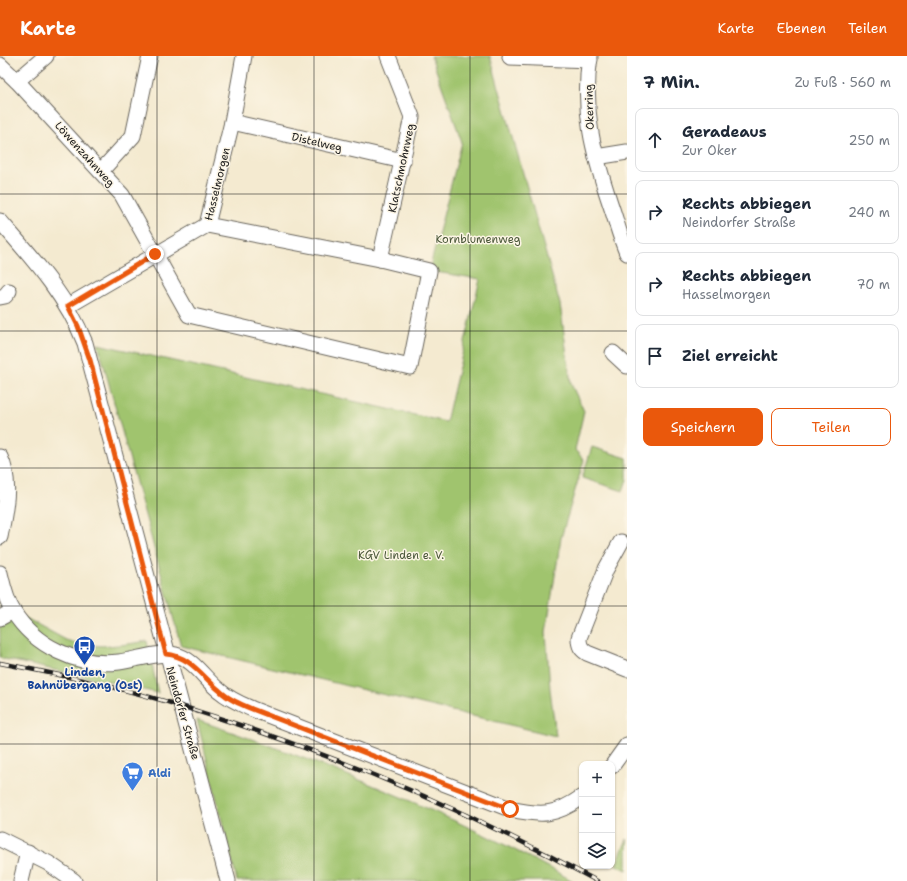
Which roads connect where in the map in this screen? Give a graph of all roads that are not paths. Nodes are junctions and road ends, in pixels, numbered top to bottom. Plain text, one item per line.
1 (46, 56) edge
2 (150, 56) edge
3 (244, 56) edge
4 (388, 56) edge
5 (510, 57) edge
6 (590, 58) edge
7 (0, 65) edge
8 (17, 81) junction
9 (232, 122) junction
10 (627, 152) edge
11 (596, 158) junction
12 (403, 161) junction
13 (101, 171) junction
14 (0, 221) edge
15 (208, 225) junction
16 (627, 253) edge
17 (155, 254) junction
18 (380, 259) junction
19 (68, 306) junction
20 (613, 353) dead end
21 (627, 366) edge
22 (1, 461) edge
23 (0, 537) edge
24 (621, 542) dead end
25 (0, 573) edge
26 (6, 614) edge
27 (166, 654) junction
28 (627, 669) edge
29 (627, 745) edge
30 (615, 762) edge
31 (579, 799) edge
32 (0, 839) edge
33 (28, 852) junction
34 (21, 881) edge
35 (74, 881) edge
36 (228, 881) edge

1 - 8 street
2 - 13 street
3 - 9 street, Hasselmorgen
4 - 12 street, Klatschmohnweg
5 - 6 street
6 - 11 street, Okerring
7 - 8 street, Löwenzahnweg
8 - 13 street, Löwenzahnweg
9 - 12 street, Distelweg
9 - 15 street, Hasselmorgen
10 - 11 street
11 - 16 street, Okerring
12 - 18 street, Klatschmohnweg
13 - 17 street, Löwenzahnweg
14 - 19 street, Neindorfer Straße
15 - 17 street, Hasselmorgen
15 - 18 street
17 - 18 street
17 - 19 street, Hasselmorgen
19 - 27 street, Neindorfer Straße
20 - 21 street
22 - 23 street
24 - 28 street
25 - 26 street
26 - 27 street
27 - 31 street
27 - 36 street, Neindorfer Straße
29 - 30 street
32 - 33 street
33 - 34 street
33 - 35 street

